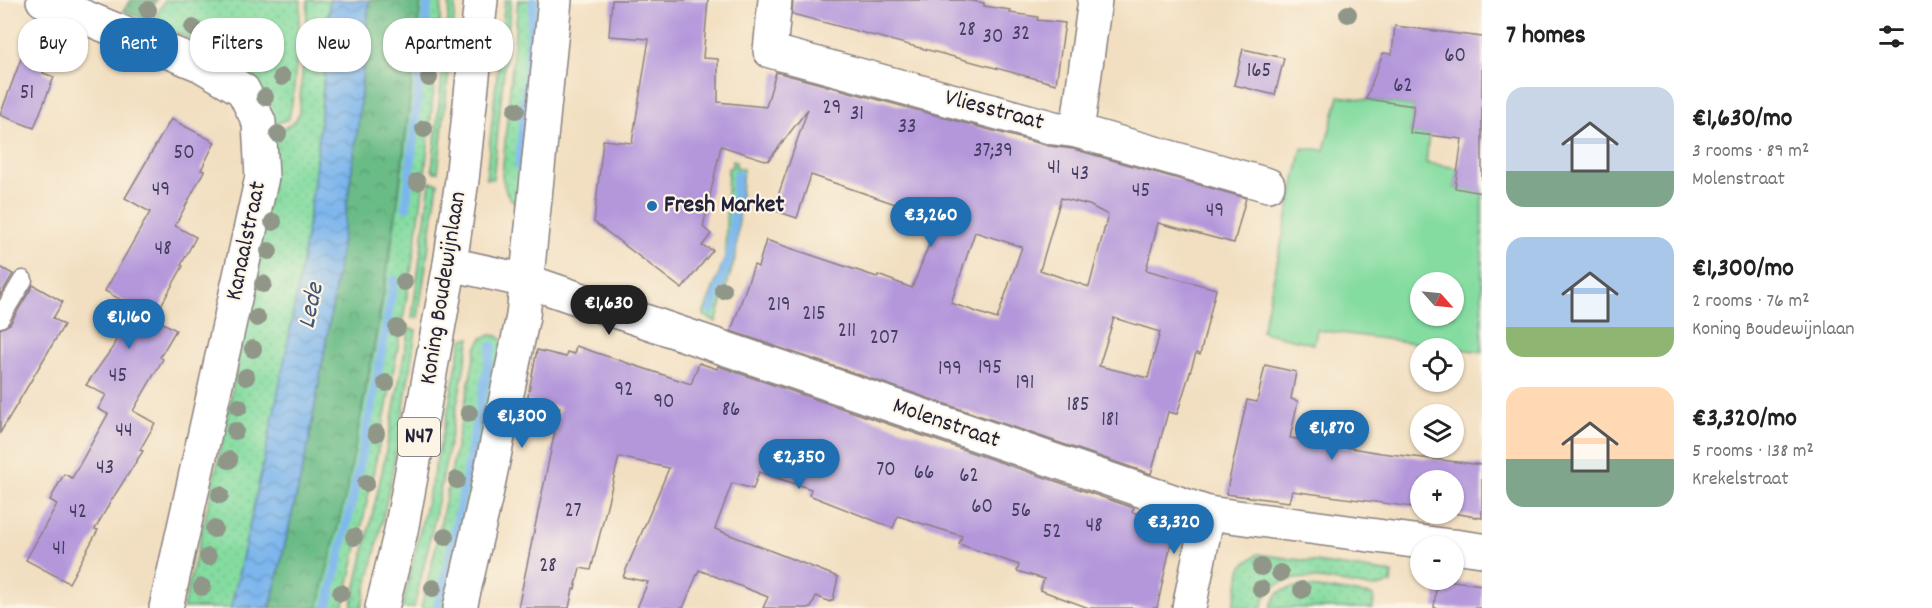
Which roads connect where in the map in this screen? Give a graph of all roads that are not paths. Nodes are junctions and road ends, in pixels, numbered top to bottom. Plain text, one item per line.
1 (43, 0) edge
2 (481, 0) edge
3 (555, 0) edge
4 (775, 0) edge
5 (1095, 0) edge
6 (1077, 131) junction
7 (1268, 185) dead end
8 (450, 264) junction
9 (23, 280) dead end
10 (527, 281) junction
11 (0, 318) edge
12 (1208, 513) junction
13 (1410, 540) edge
14 (1464, 548) edge
15 (1482, 550) edge
16 (166, 608) edge
17 (382, 608) edge
18 (460, 608) edge
19 (1189, 608) edge

1 - 16 street, Kanaalstraat
2 - 8 street, Koning Boudewijnlaan / N47
3 - 10 street
4 - 6 street, Vliesstraat
5 - 6 street
6 - 7 street, Vliesstraat
8 - 10 street, Molenstraat
8 - 17 street, Koning Boudewijnlaan / N47
9 - 11 lane
10 - 12 street, Molenstraat
10 - 18 street
12 - 13 street, Molenstraat
12 - 19 street
14 - 15 street, Molenstraat

